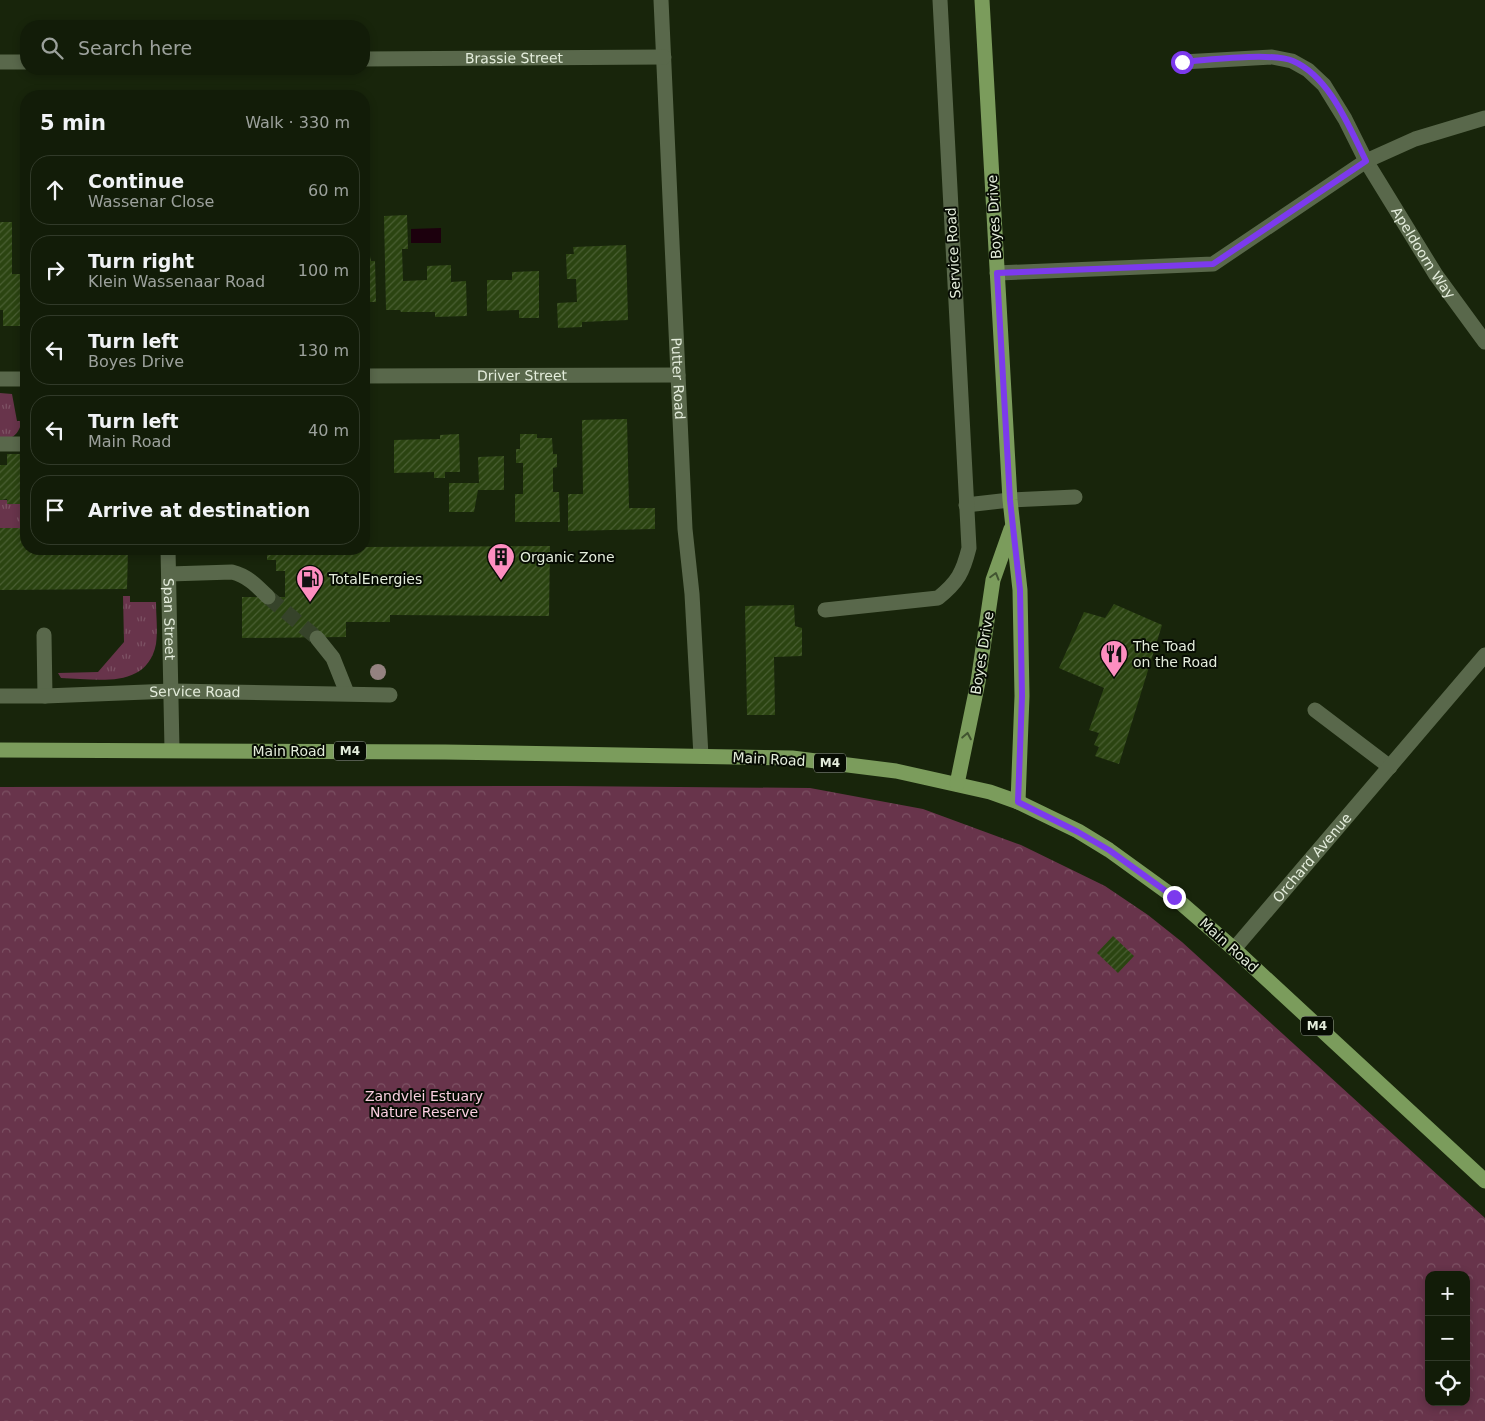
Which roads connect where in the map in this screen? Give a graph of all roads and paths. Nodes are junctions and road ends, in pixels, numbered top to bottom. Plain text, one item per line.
1 (661, 0) edge
2 (940, 0) edge
3 (982, 0) edge
4 (664, 57) junction
5 (370, 59) edge
6 (0, 62) edge
7 (20, 62) edge
8 (1182, 62) dead end
9 (1485, 118) edge
10 (1366, 161) junction
11 (997, 273) junction
12 (1485, 342) edge
13 (678, 375) junction
14 (370, 376) edge
15 (0, 379) edge
16 (20, 379) edge
17 (0, 444) edge
18 (20, 444) edge
19 (1075, 497) dead end
20 (1010, 500) junction
21 (966, 505) junction
22 (1012, 525) junction
23 (168, 555) edge
24 (168, 574) junction
25 (268, 597) tunnel mouth
26 (825, 610) dead end
27 (44, 635) dead end
28 (317, 638) tunnel mouth
29 (1485, 655) edge
30 (172, 691) junction
31 (347, 693) junction
32 (390, 695) dead end
33 (0, 696) edge
34 (46, 696) junction
35 (1315, 710) dead end
36 (0, 750) edge
37 (172, 750) junction
38 (701, 756) junction
39 (1390, 766) junction
40 (957, 784) junction
41 (1018, 802) junction
42 (1234, 949) junction
43 (1485, 1181) edge

1 - 4 street, Putter Road
2 - 21 street, Service Road
3 - 11 main road, Boyes Drive
4 - 5 street, Brassie Street
4 - 13 street, Putter Road
6 - 7 street
8 - 10 street, Apeldoorn Way
9 - 10 street
10 - 11 street
10 - 12 street, Apeldoorn Way
11 - 20 main road, Boyes Drive
13 - 14 street, Driver Street
13 - 38 street, Putter Road
15 - 16 street
17 - 18 street
19 - 20 street
20 - 21 street
20 - 22 main road, Boyes Drive
21 - 26 street, Service Road
40 -> 22 main road, Boyes Drive
22 - 41 main road, Boyes Drive
23 - 24 street, Span Street
24 - 25 street
24 - 30 street, Span Street
27 - 34 street
28 - 31 street
29 - 39 street, Orchard Avenue
30 - 31 street, Service Road
30 - 34 street, Service Road
30 - 37 street, Span Street
31 - 32 street, Service Road
33 - 34 street, Service Road
35 - 39 street
36 - 37 main road, Main Road / M4
37 - 38 main road, Main Road / M4
38 - 40 main road, Main Road / M4
39 - 42 street, Orchard Avenue
40 - 41 main road, Main Road / M4
41 - 42 main road, Main Road / M4
42 - 43 main road, Main Road / M4

